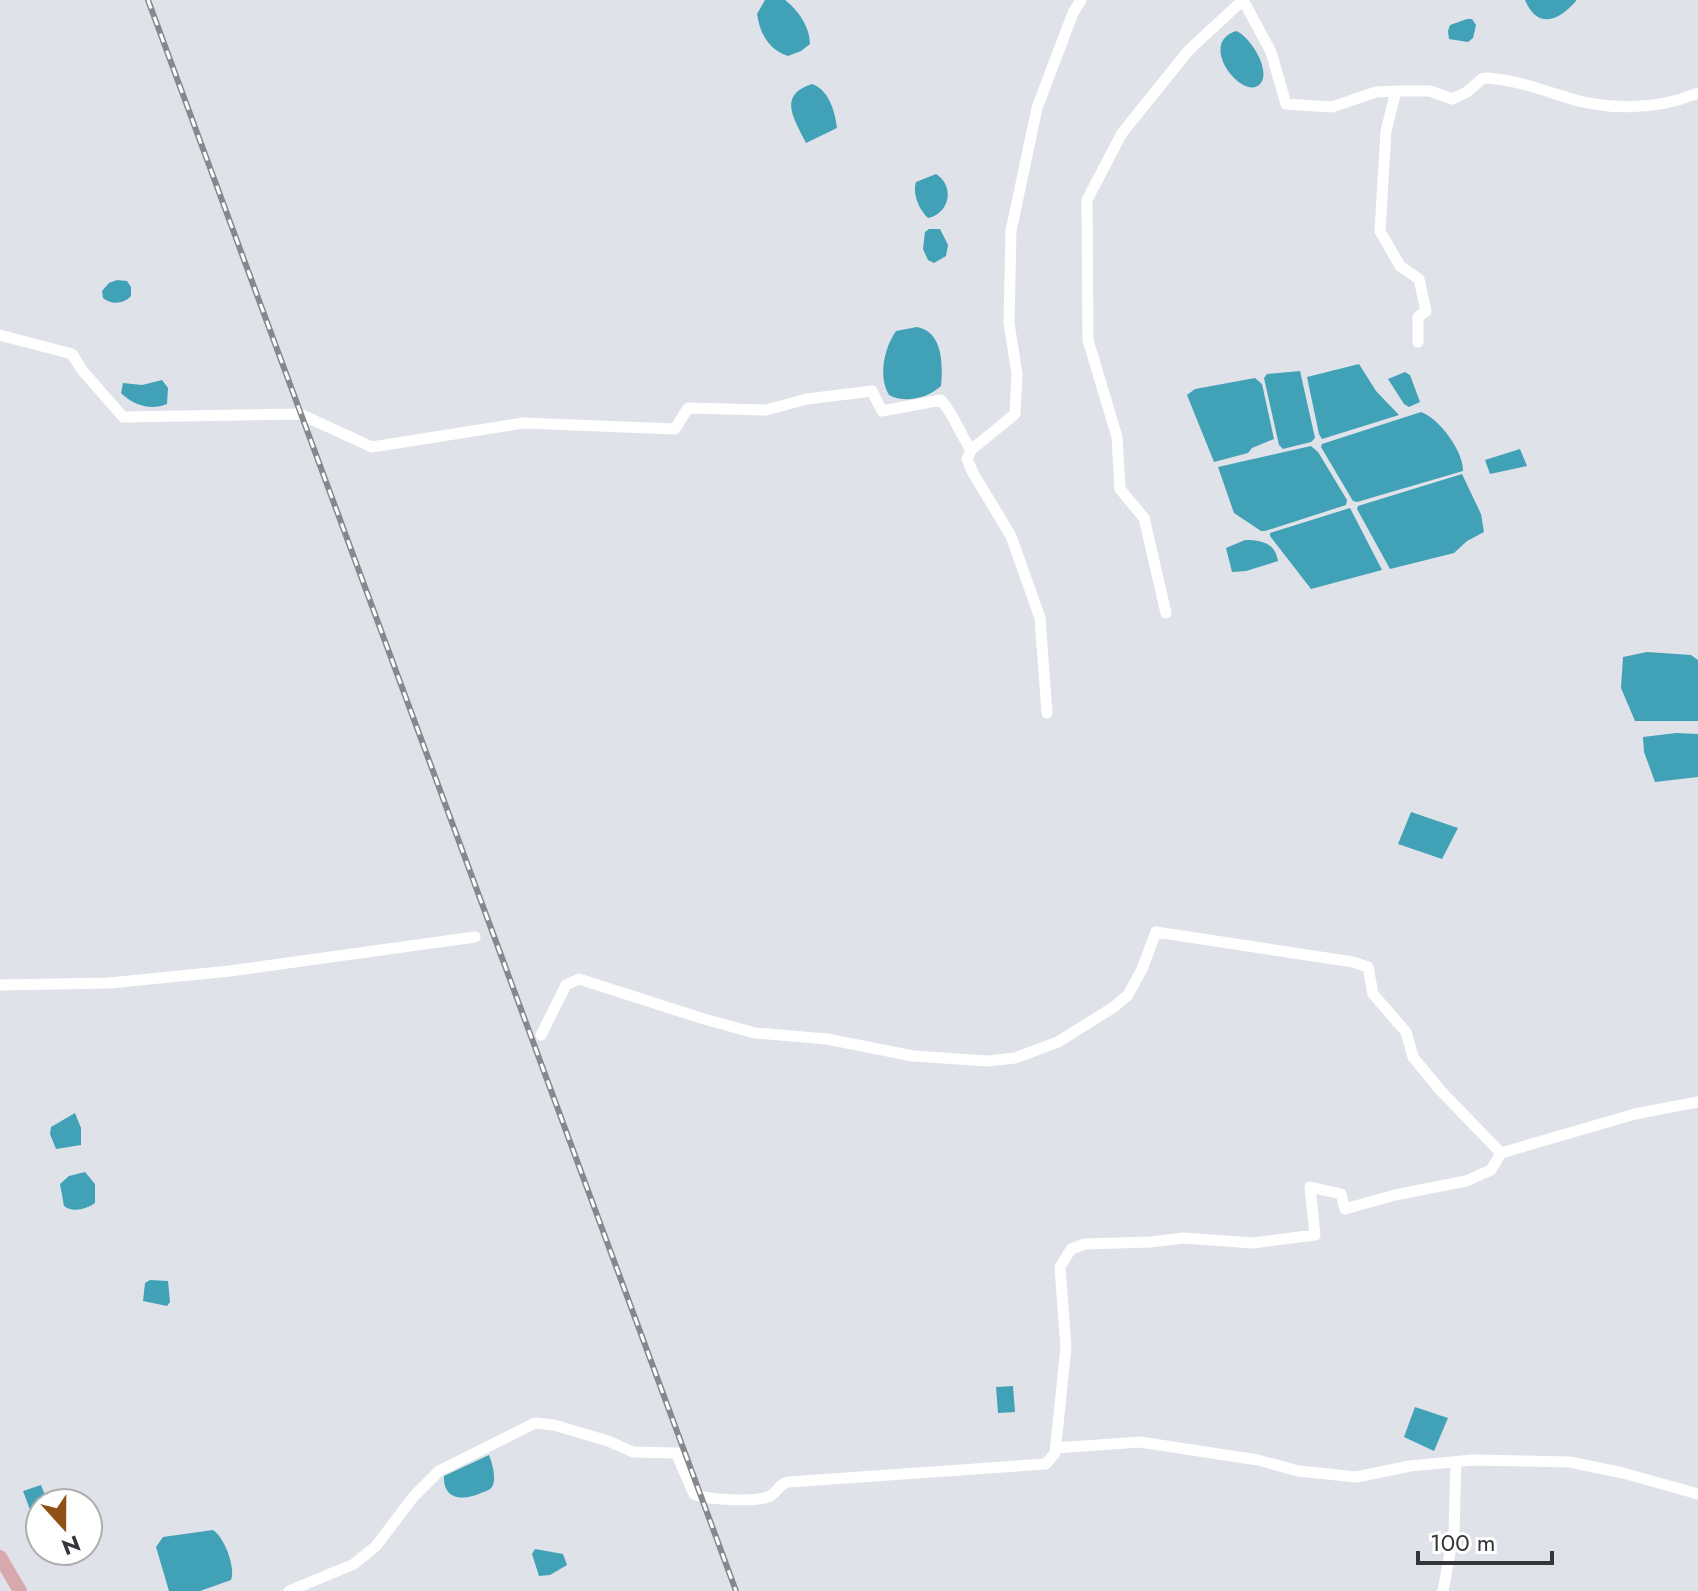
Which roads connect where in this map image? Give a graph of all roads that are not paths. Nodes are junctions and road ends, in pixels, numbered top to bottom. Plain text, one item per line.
1 (1075, 2) edge
2 (1396, 91) junction
3 (1698, 93) edge
4 (0, 335) edge
5 (1418, 342) dead end
6 (971, 450) junction
7 (1166, 613) dead end
8 (1047, 713) dead end
9 (475, 937) dead end
10 (0, 985) edge
11 (541, 1035) dead end
12 (1698, 1102) edge
13 (1501, 1153) junction
14 (1056, 1448) junction
15 (1456, 1462) junction
16 (1698, 1494) edge
17 (0, 1557) edge
18 (20, 1591) edge
19 (289, 1591) edge
20 (1443, 1591) edge

1 - 6 street
2 - 3 street
2 - 5 street
2 - 7 street
4 - 6 street
6 - 8 street
9 - 10 street
11 - 13 street
12 - 13 street
13 - 14 street
14 - 15 street
14 - 19 street
15 - 16 street
15 - 20 street
17 - 18 main road

